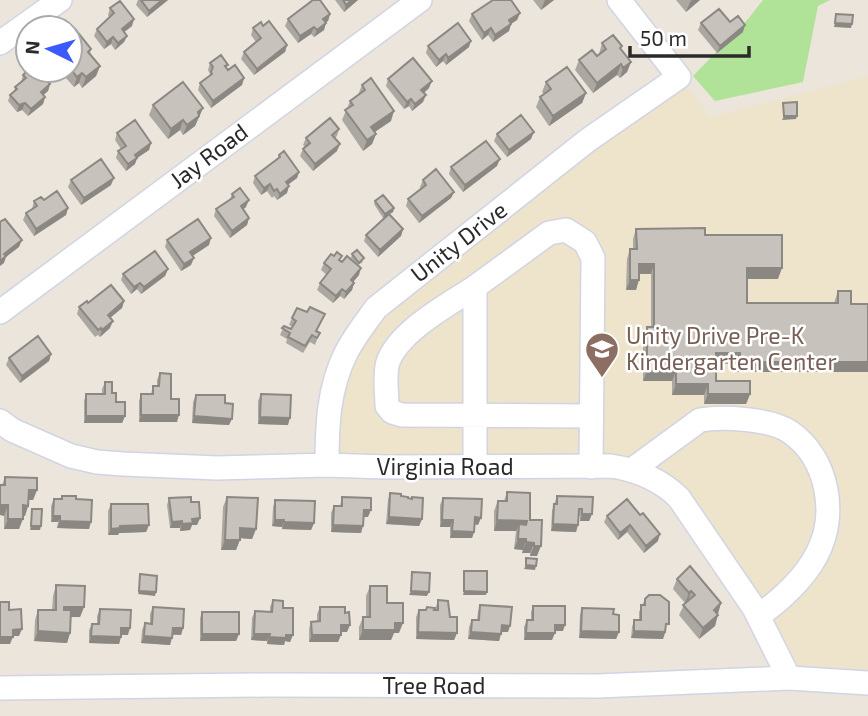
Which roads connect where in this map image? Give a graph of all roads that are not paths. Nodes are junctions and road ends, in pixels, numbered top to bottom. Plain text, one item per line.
1 (60, 0) edge
2 (420, 0) edge
3 (619, 0) edge
4 (0, 43) edge
5 (475, 287) junction
6 (0, 312) edge
7 (475, 416) junction
8 (591, 416) junction
9 (0, 421) edge
10 (327, 466) junction
11 (475, 467) junction
12 (591, 467) junction
13 (633, 469) junction
14 (758, 616) junction
15 (789, 678) junction
16 (868, 682) edge
17 (0, 688) edge

1 - 4 street
2 - 6 street, Jay Road
3 - 10 street, Unity Drive
5 - 7 street
5 - 7 street
5 - 8 street
7 - 8 street
7 - 11 street
8 - 12 street
9 - 10 street, Virginia Road
10 - 11 street, Virginia Road
11 - 12 street, Virginia Road
12 - 13 street, Virginia Road
13 - 14 street, Virginia Road
13 - 14 street
14 - 15 street, Virginia Road
15 - 16 street, Tree Road
15 - 17 street, Tree Road

